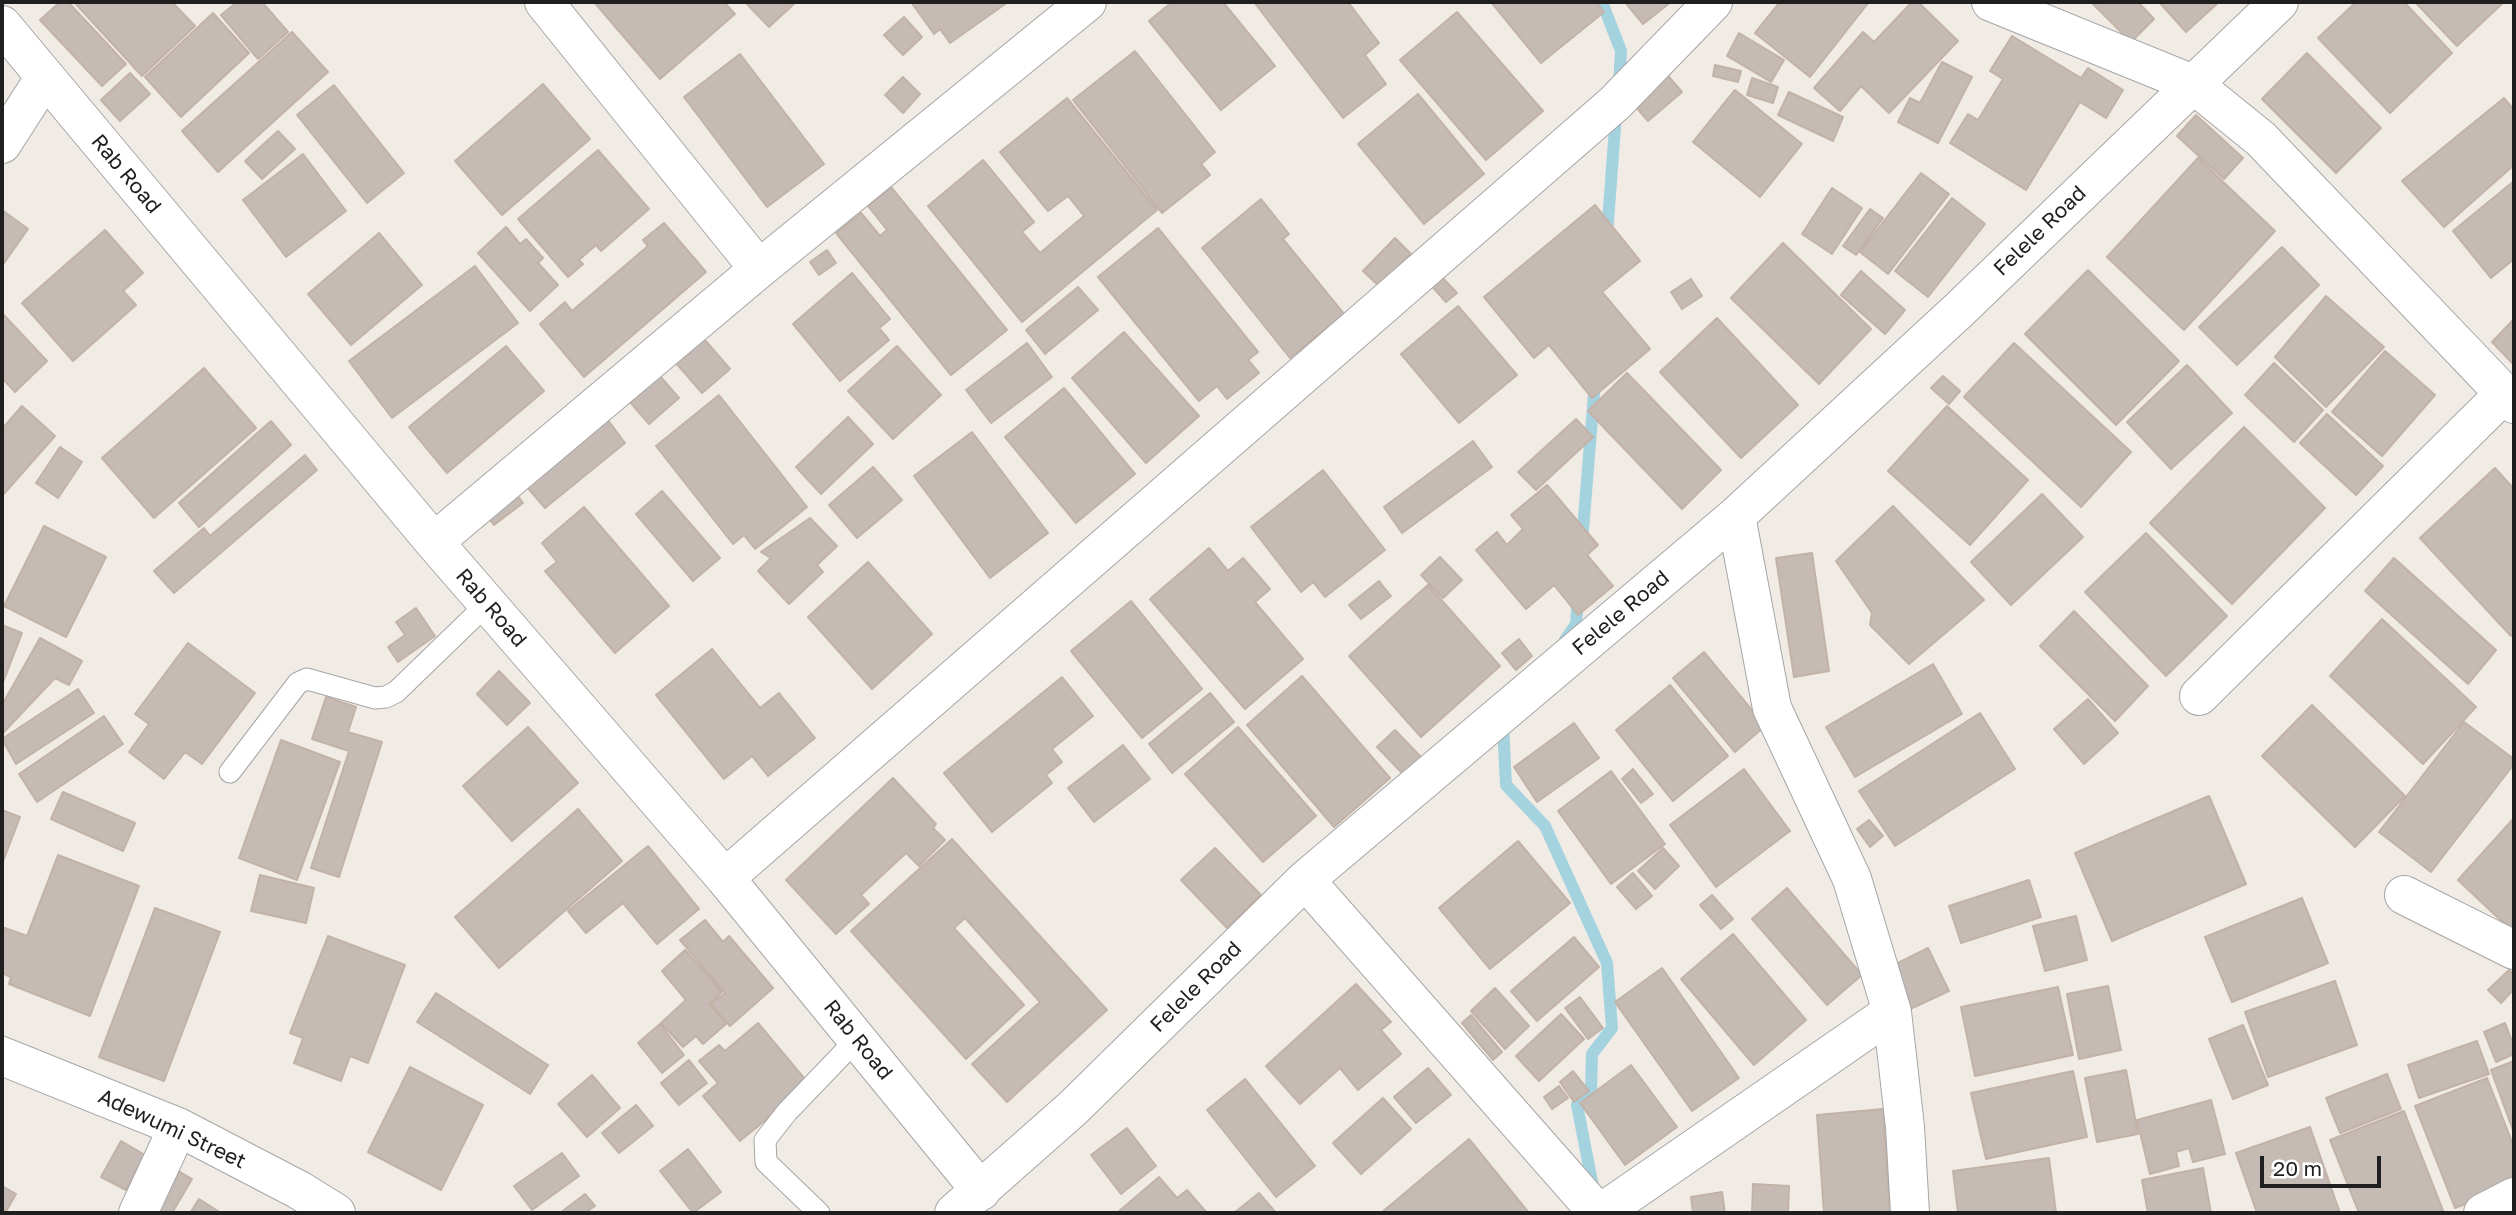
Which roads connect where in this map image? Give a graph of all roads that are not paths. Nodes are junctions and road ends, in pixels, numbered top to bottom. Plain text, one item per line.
1 (544, 2) edge
2 (1087, 2) edge
3 (1713, 2) edge
4 (1991, 2) edge
5 (2279, 2) edge
6 (2, 25) edge
7 (45, 77) junction
8 (2193, 83) junction
9 (2, 144) edge
10 (759, 269) junction
11 (2509, 399) edge
12 (1736, 516) junction
13 (434, 542) junction
14 (487, 604) junction
15 (2199, 696) dead end
16 (230, 772) dead end
17 (725, 878) junction
18 (1305, 880) junction
19 (2404, 895) dead end
20 (2514, 950) edge
21 (1892, 1012) junction
22 (857, 1039) junction
23 (2, 1056) edge
24 (178, 1127) junction
25 (2514, 1197) edge
26 (967, 1202) edge
27 (138, 1213) edge
28 (336, 1213) edge
29 (819, 1213) edge
30 (1599, 1213) edge
31 (1910, 1213) edge
32 (2483, 1213) edge

1 - 10 street
2 - 10 street
3 - 17 street
4 - 8 street
5 - 8 street, Felele Road
6 - 7 street, Rab Road
7 - 9 street
7 - 13 street, Rab Road
8 - 11 street
8 - 12 street, Felele Road
10 - 13 street
11 - 15 street
12 - 18 street, Felele Road
12 - 21 street
13 - 14 street, Rab Road
14 - 16 lane
14 - 17 street, Rab Road
17 - 22 street, Rab Road
18 - 26 street, Felele Road
18 - 30 street
19 - 20 street
21 - 30 street
21 - 31 street
22 - 26 street, Rab Road
22 - 29 lane
23 - 24 street, Adewumi Street
24 - 27 street
24 - 28 street, Adewumi Street
25 - 32 street

